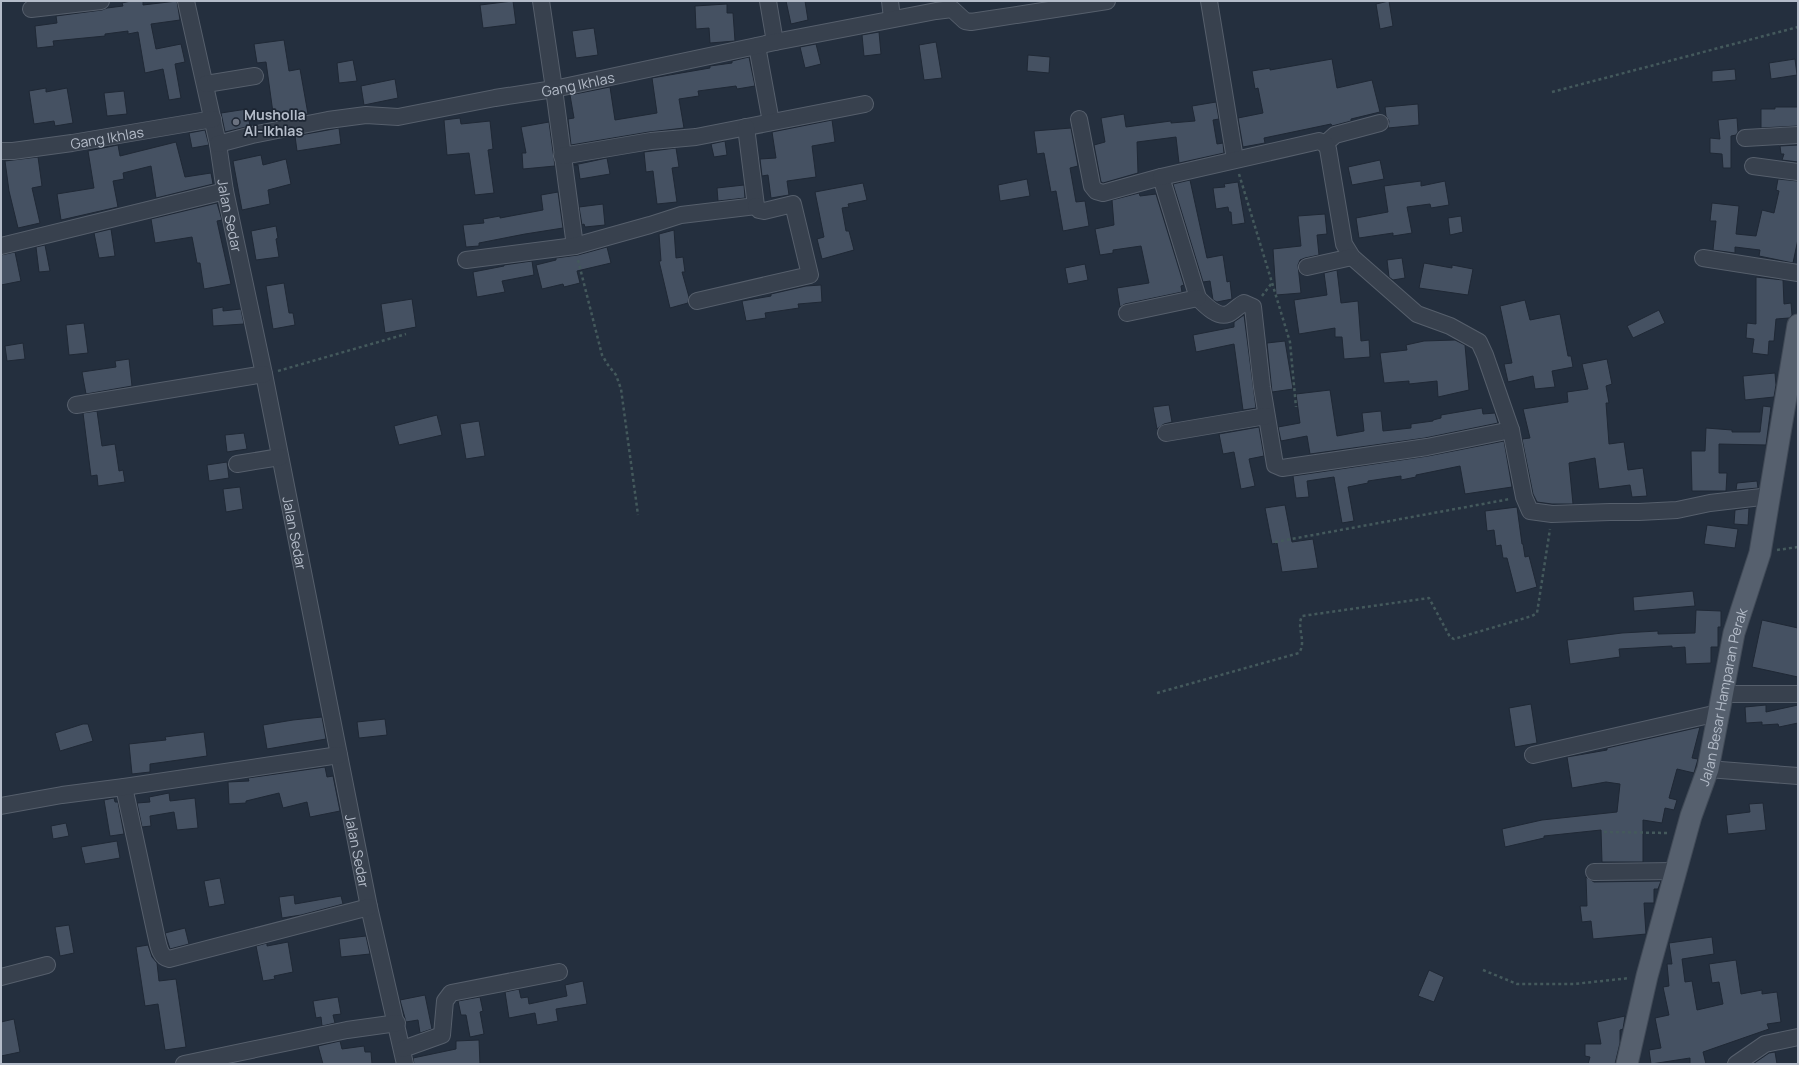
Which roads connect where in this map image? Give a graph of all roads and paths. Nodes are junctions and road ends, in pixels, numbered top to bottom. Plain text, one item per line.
1 (101, 1) edge
2 (186, 1) edge
3 (541, 1) edge
4 (768, 1) edge
5 (890, 1) edge
6 (1107, 1) edge
7 (1209, 1) edge
8 (31, 9) dead end
9 (892, 18) junction
10 (1798, 27) edge
11 (775, 42) junction
12 (757, 46) junction
13 (255, 76) dead end
14 (206, 84) junction
15 (554, 89) junction
16 (1552, 92) dead end
17 (865, 104) dead end
18 (213, 119) junction
19 (1079, 119) dead end
20 (771, 122) junction
21 (1380, 123) dead end
22 (746, 127) junction
23 (1798, 135) edge
24 (1745, 138) dead end
25 (218, 144) junction
26 (1325, 144) junction
27 (1, 151) edge
28 (562, 156) junction
29 (1235, 159) junction
30 (1752, 166) dead end
31 (1798, 172) edge
32 (1161, 177) junction
33 (225, 191) junction
34 (756, 206) junction
35 (1, 246) edge
36 (575, 246) junction
37 (1352, 256) junction
38 (1703, 258) dead end
39 (466, 260) dead end
40 (1307, 268) dead end
41 (1798, 272) edge
42 (1198, 298) junction
43 (697, 301) dead end
44 (1127, 313) dead end
45 (1798, 325) edge
46 (406, 334) dead end
47 (264, 374) junction
48 (76, 405) dead end
49 (1296, 407) dead end
50 (1266, 416) junction
51 (1512, 430) junction
52 (1166, 433) dead end
53 (280, 457) junction
54 (237, 464) dead end
55 (1770, 496) junction
56 (1524, 497) junction
57 (1552, 514) junction
58 (638, 515) dead end
59 (1275, 542) dead end
60 (1157, 693) dead end
61 (1798, 694) edge
62 (1720, 704) junction
63 (339, 754) junction
64 (1533, 755) dead end
65 (1708, 769) junction
66 (1798, 776) edge
67 (124, 787) junction
68 (1, 806) edge
69 (1604, 832) dead end
70 (1688, 833) junction
71 (1676, 871) junction
72 (1594, 872) dead end
73 (369, 908) junction
74 (47, 965) dead end
75 (1483, 970) dead end
76 (559, 972) dead end
77 (1646, 976) junction
78 (1, 977) edge
79 (397, 1023) junction
80 (1798, 1037) edge
81 (404, 1056) edge
82 (184, 1064) edge
83 (1627, 1064) edge
84 (1736, 1064) edge

1 - 8 street
2 - 14 street, Jalan Sedar
3 - 15 street
4 - 11 street
5 - 9 street
6 - 9 street, Gang Ikhlas
7 - 29 street
9 - 11 street, Gang Ikhlas
10 - 16 path
11 - 12 street, Gang Ikhlas
12 - 15 street, Gang Ikhlas
12 - 20 street
13 - 14 street
14 - 18 street, Jalan Sedar
15 - 25 street, Gang Ikhlas
15 - 28 street
17 - 20 street
18 - 25 street, Jalan Sedar
18 - 27 street, Gang Ikhlas
19 - 32 street
20 - 22 street
21 - 26 street
22 - 28 street
22 - 34 street
23 - 24 street
25 - 33 street, Jalan Sedar
26 - 29 street
26 - 37 street
28 - 36 street
29 - 32 street
29 - 49 path
30 - 31 street
32 - 42 street
33 - 35 street
33 - 47 street, Jalan Sedar
34 - 36 street
34 - 43 street
36 - 39 street
36 - 58 path
37 - 40 street
37 - 51 street
38 - 41 street
42 - 44 street
42 - 50 street
45 - 55 main road, Jalan Besar Hamparan Perak
46 - 47 path
47 - 48 street
47 - 53 street, Jalan Sedar
50 - 51 street
50 - 52 street
51 - 56 street
53 - 54 street
53 - 63 street, Jalan Sedar
55 - 57 street
55 - 62 main road, Jalan Besar Hamparan Perak
56 - 57 street
56 - 59 path
57 - 60 path
61 - 62 street
62 - 64 street
62 - 65 main road, Jalan Besar Hamparan Perak
63 - 67 street
63 - 73 street, Jalan Sedar
65 - 66 street
65 - 70 main road, Jalan Besar Hamparan Perak
67 - 68 street
67 - 73 street
69 - 70 path
70 - 71 main road, Jalan Besar Hamparan Perak
71 - 72 street
71 - 77 main road, Jalan Besar Hamparan Perak
73 - 79 street, Jalan Sedar
74 - 78 street
75 - 77 path
76 - 81 street
77 - 83 main road, Jalan Besar Hamparan Perak
79 - 81 street, Jalan Sedar
79 - 82 street
80 - 84 street

